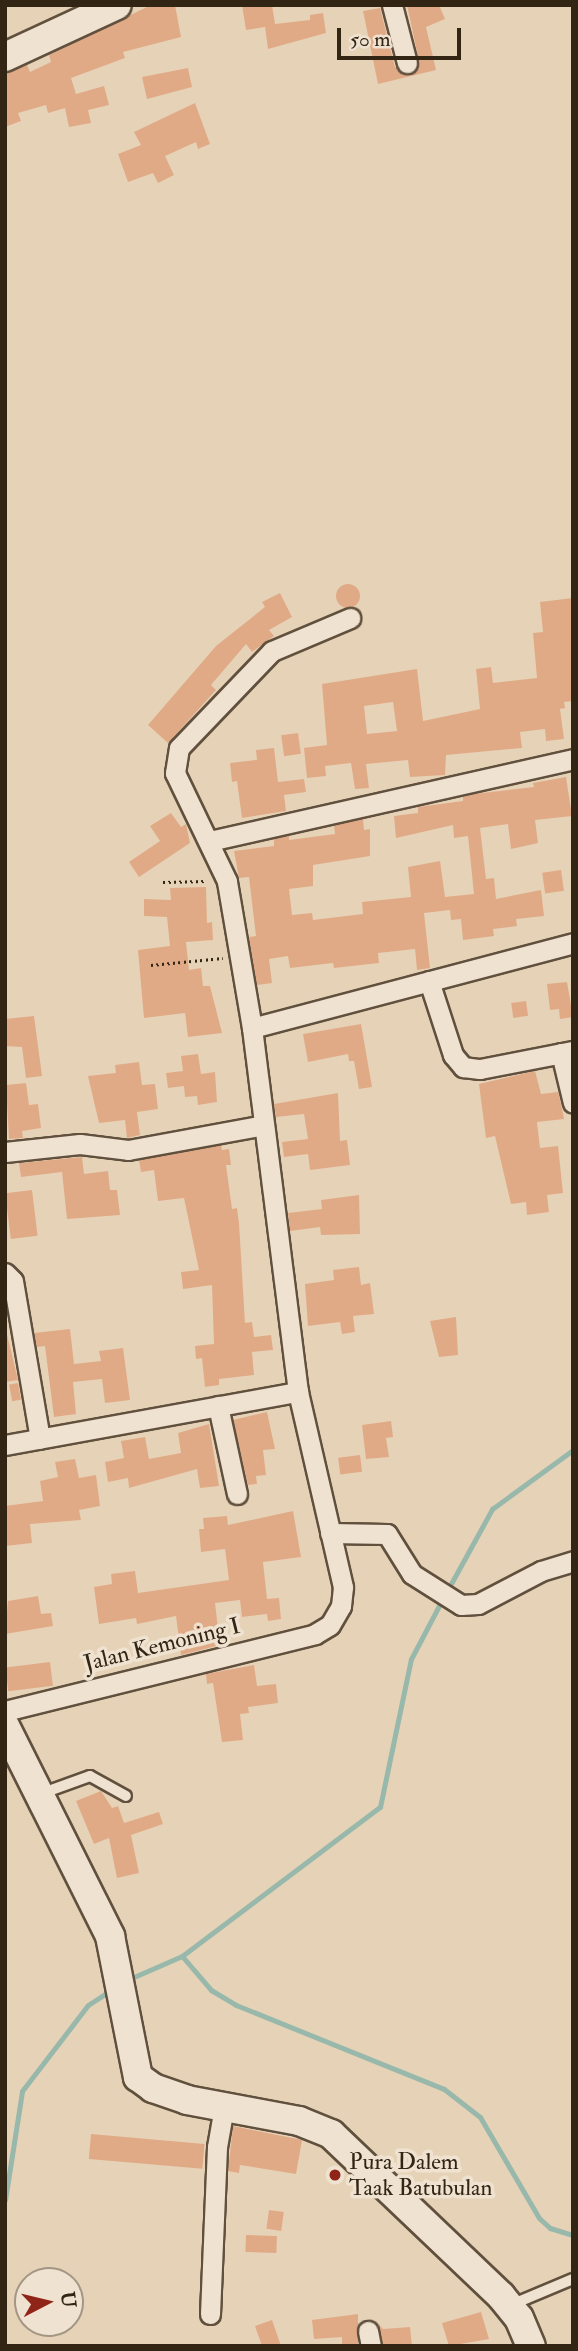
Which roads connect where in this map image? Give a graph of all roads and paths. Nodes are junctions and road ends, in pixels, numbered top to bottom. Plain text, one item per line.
1 (117, 5) edge
2 (392, 5) edge
3 (5, 57) edge
4 (407, 62) dead end
5 (350, 618) dead end
6 (573, 759) edge
7 (210, 841) junction
8 (163, 881) dead end
9 (227, 881) junction
10 (573, 943) edge
11 (237, 957) junction
12 (151, 965) dead end
13 (429, 981) junction
14 (252, 1028) junction
15 (567, 1052) edge
16 (573, 1103) edge
17 (264, 1125) junction
18 (5, 1152) edge
19 (5, 1273) edge
20 (298, 1392) junction
21 (218, 1406) junction
22 (40, 1439) junction
23 (5, 1445) edge
24 (237, 1494) dead end
25 (330, 1533) junction
26 (573, 1561) edge
27 (5, 1711) edge
28 (5, 1726) edge
29 (39, 1795) junction
30 (126, 1796) dead end
31 (224, 2107) junction
32 (573, 2279) edge
33 (510, 2305) junction
34 (210, 2314) dead end
35 (531, 2346) edge

1 - 3 street
2 - 4 street
5 - 7 street
6 - 7 street
7 - 9 street
8 - 9 path
9 - 11 street
10 - 13 street
11 - 12 path
11 - 14 street
13 - 14 street
13 - 15 street
14 - 17 street
15 - 16 street
17 - 18 street
17 - 20 street
19 - 22 street
20 - 21 street
20 - 25 street
21 - 22 street
21 - 24 street
22 - 23 street
25 - 26 street
25 - 27 street, Jalan Kemoning I
28 - 29 street
29 - 30 lane
29 - 31 street
31 - 33 street
31 - 34 street
32 - 33 lane
33 - 35 street

